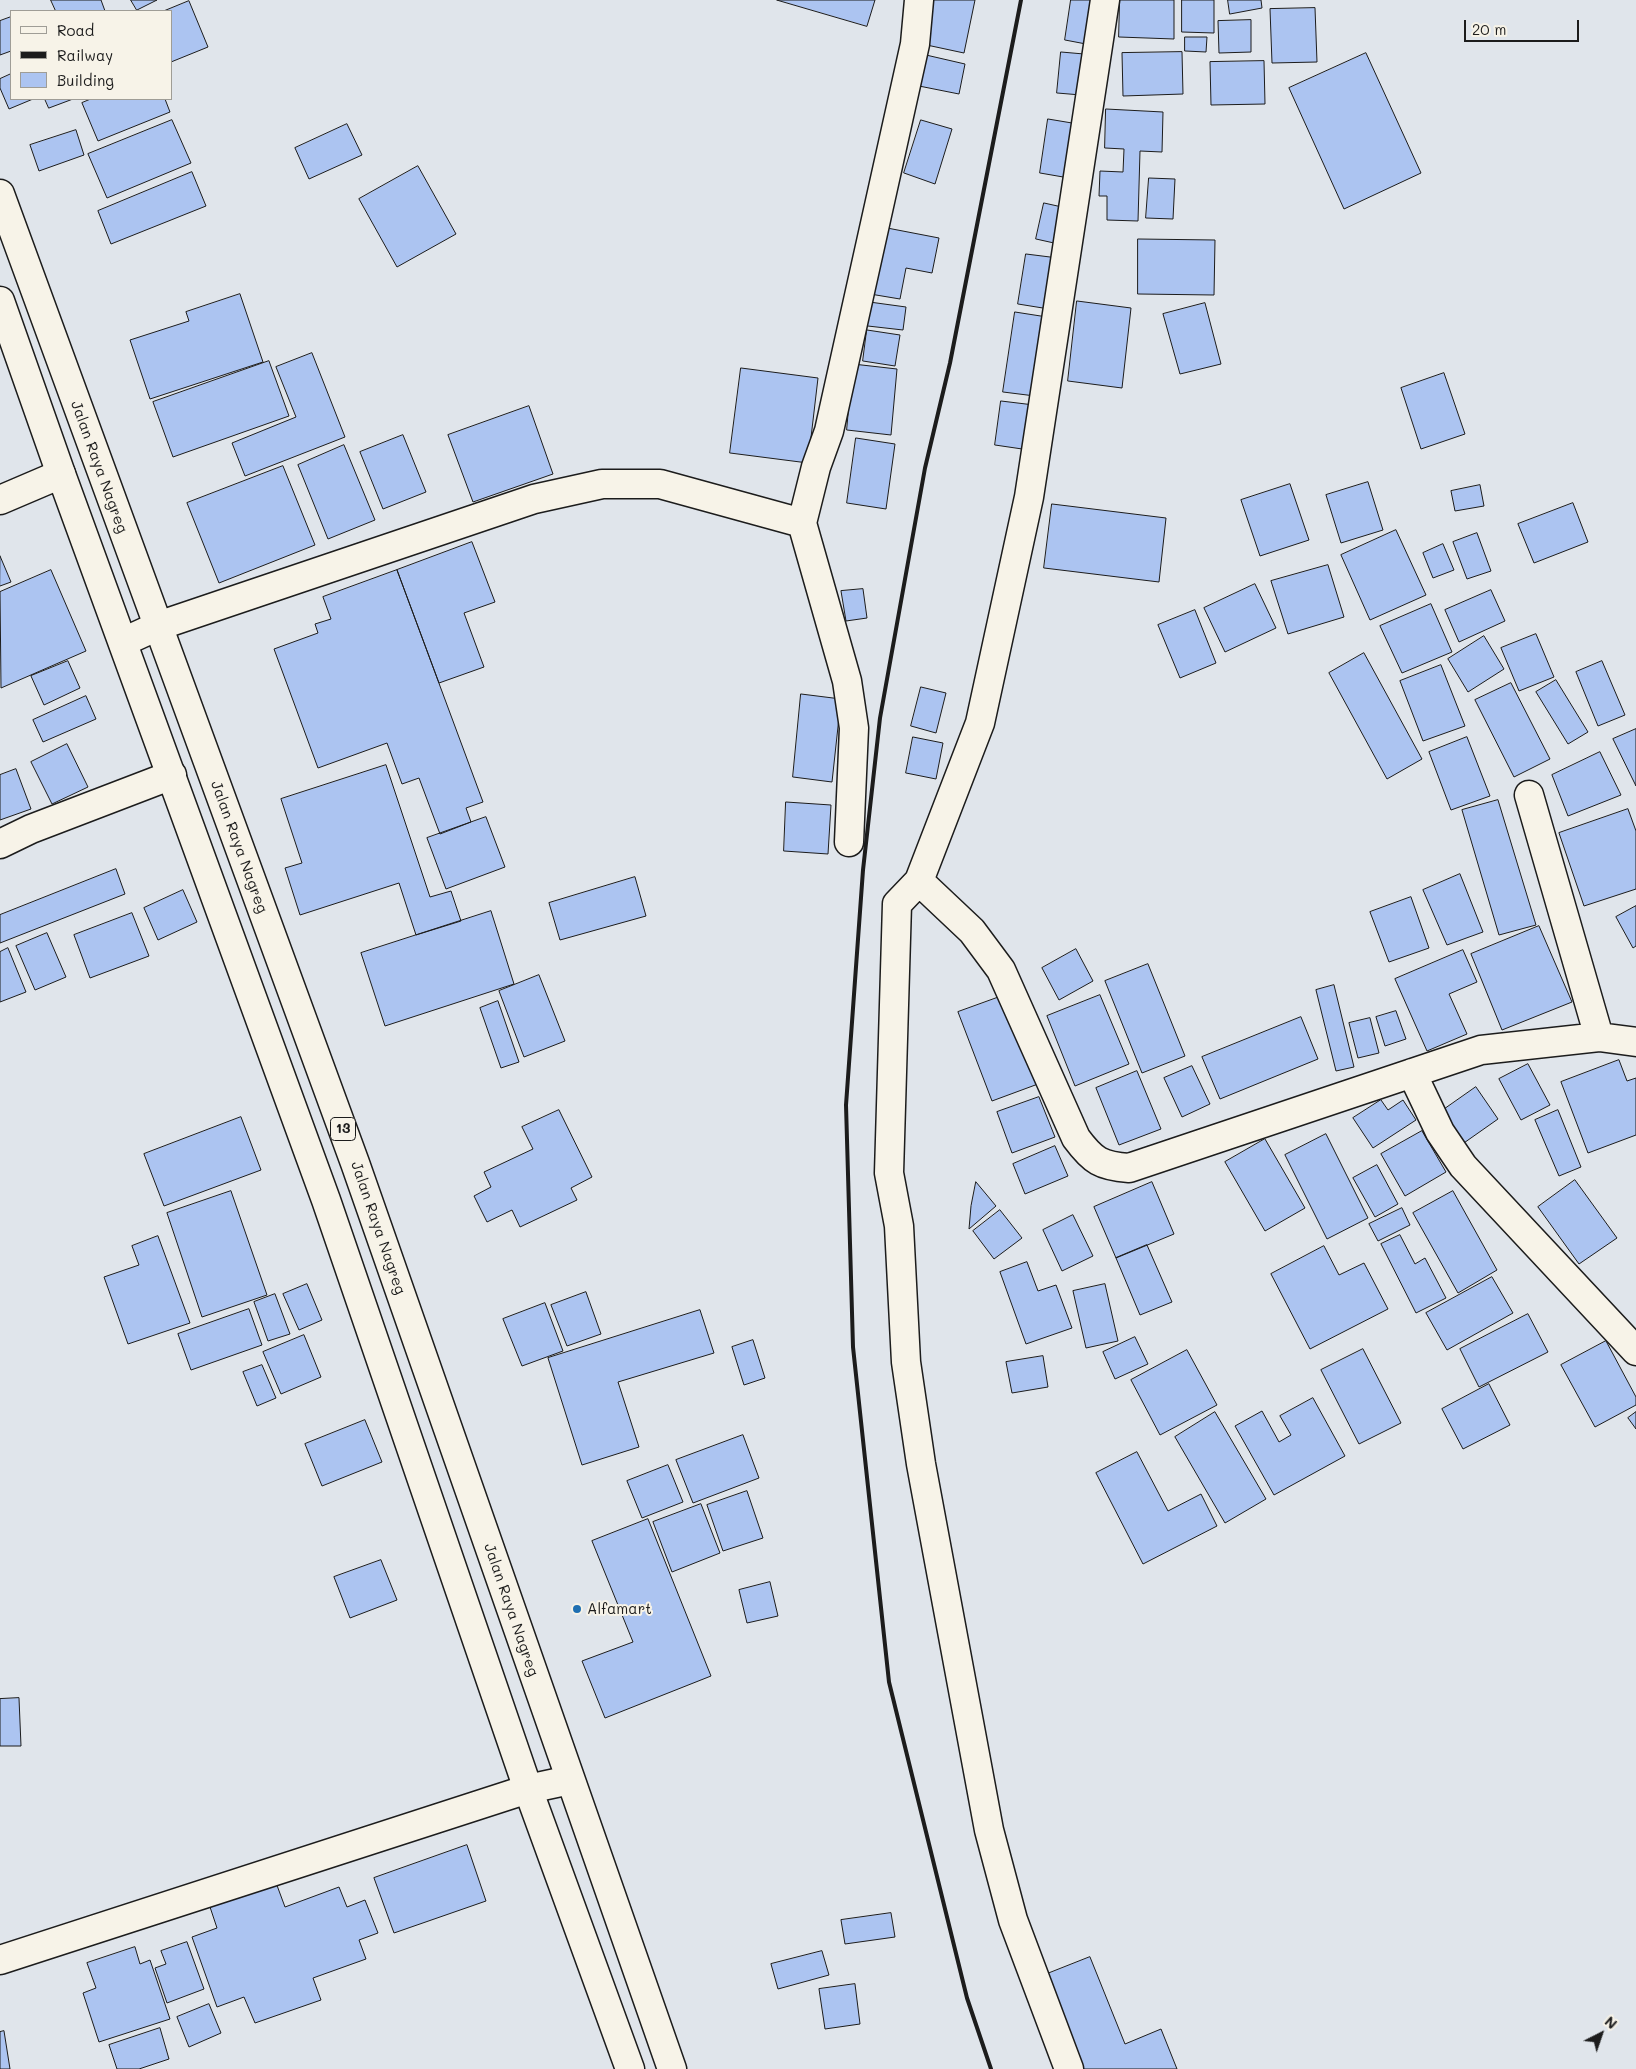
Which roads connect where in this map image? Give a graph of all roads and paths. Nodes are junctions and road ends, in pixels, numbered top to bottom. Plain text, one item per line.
1 (919, 0) edge
2 (1105, 0) edge
3 (0, 194) edge
4 (0, 302) edge
5 (61, 474) junction
6 (0, 500) edge
7 (802, 523) junction
8 (158, 626) junction
9 (123, 642) junction
10 (172, 775) junction
11 (1528, 795) dead end
12 (849, 842) dead end
13 (0, 844) edge
14 (919, 881) junction
15 (1600, 1037) junction
16 (1636, 1042) edge
17 (1412, 1073) junction
18 (1636, 1351) edge
19 (570, 1780) junction
20 (528, 1789) junction
21 (0, 1960) edge
22 (630, 2069) edge
23 (672, 2069) edge
24 (1069, 2069) edge

1 - 7 main road
2 - 14 main road
3 - 8 main road, Jalan Raya Nagreg / 13
4 - 5 main road
5 - 6 main road
5 - 9 main road
7 - 8 main road
7 - 12 main road
8 - 9 main road
8 - 19 main road, Jalan Raya Nagreg / 13
9 - 10 main road
10 - 13 main road
10 - 20 main road
11 - 15 main road
14 - 17 main road
14 - 24 main road
15 - 16 main road
15 - 17 main road
17 - 18 main road
19 - 20 main road
19 - 23 main road, Jalan Raya Nagreg / 13
20 - 21 main road
20 - 22 main road

